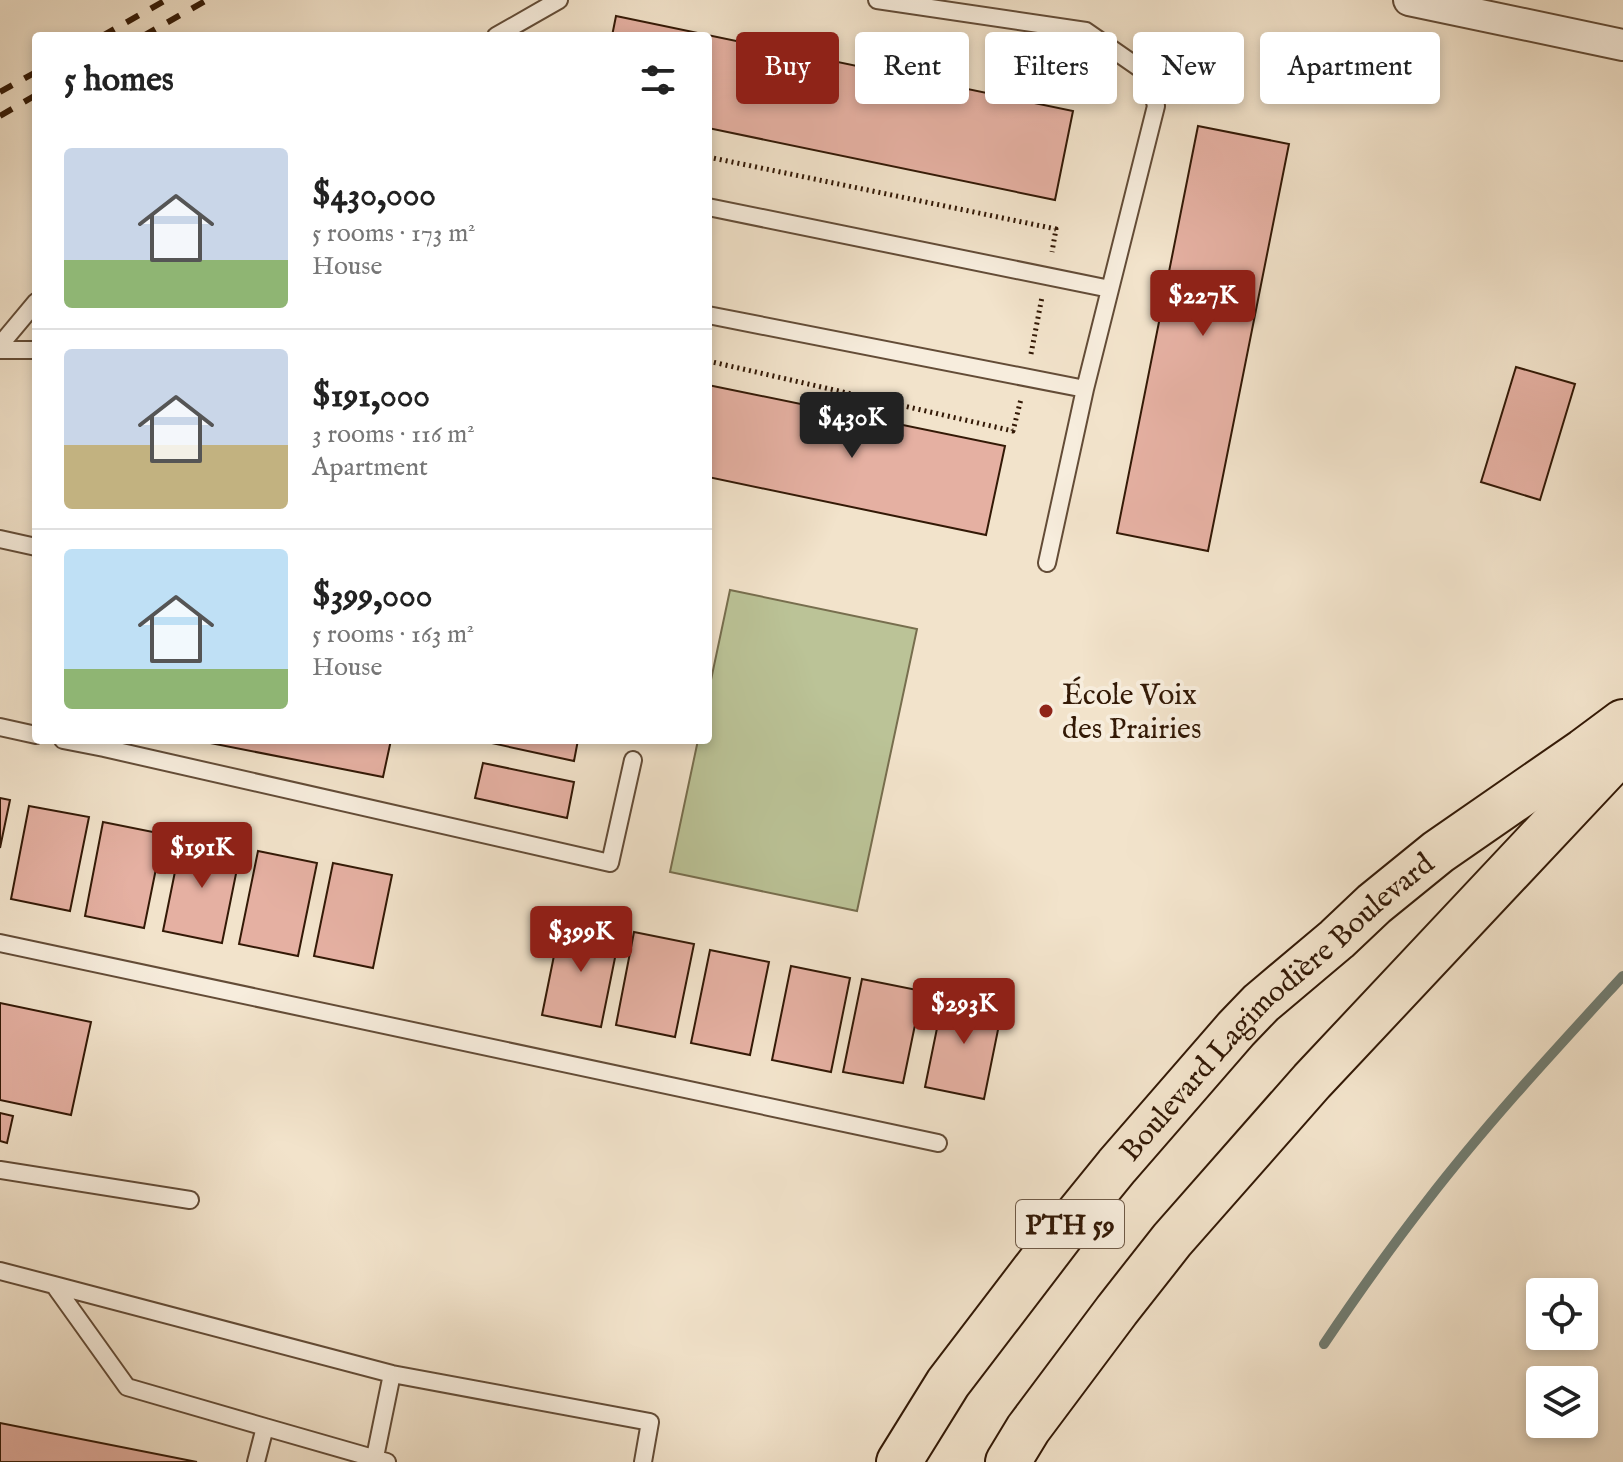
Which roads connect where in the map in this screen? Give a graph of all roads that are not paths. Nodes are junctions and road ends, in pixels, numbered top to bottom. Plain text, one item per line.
1 (559, 0) edge
2 (877, 0) edge
3 (1409, 0) edge
4 (503, 32) edge
5 (1623, 45) edge
6 (712, 208) edge
7 (1110, 289) junction
8 (32, 307) edge
9 (712, 316) edge
10 (0, 347) edge
11 (32, 350) edge
12 (1085, 389) junction
13 (0, 539) edge
14 (32, 546) edge
15 (1047, 563) dead end
16 (1623, 722) edge
17 (0, 727) edge
18 (32, 734) edge
19 (105, 744) edge
20 (1623, 750) edge
21 (633, 760) dead end
22 (0, 943) edge
23 (938, 1143) dead end
24 (0, 1170) edge
25 (190, 1200) dead end
26 (0, 1271) edge
27 (54, 1285) junction
28 (392, 1374) junction
29 (265, 1427) junction
30 (378, 1461) edge
31 (256, 1462) edge
32 (643, 1462) edge
33 (899, 1462) edge
34 (1008, 1462) edge

1 - 4 lane
2 - 7 lane
3 - 5 street
6 - 7 lane
7 - 12 lane
8 - 10 lane
9 - 12 lane
10 - 11 lane
12 - 15 lane
13 - 14 lane
16 - 33 main road, Boulevard Lagimodière Boulevard / PTH 59
17 - 18 lane
19 - 21 lane
20 - 34 main road, PTH 59
22 - 23 lane
24 - 25 lane
26 - 27 lane
27 - 28 lane
27 - 29 lane
28 - 30 lane
28 - 32 lane
29 - 30 lane
29 - 31 lane

